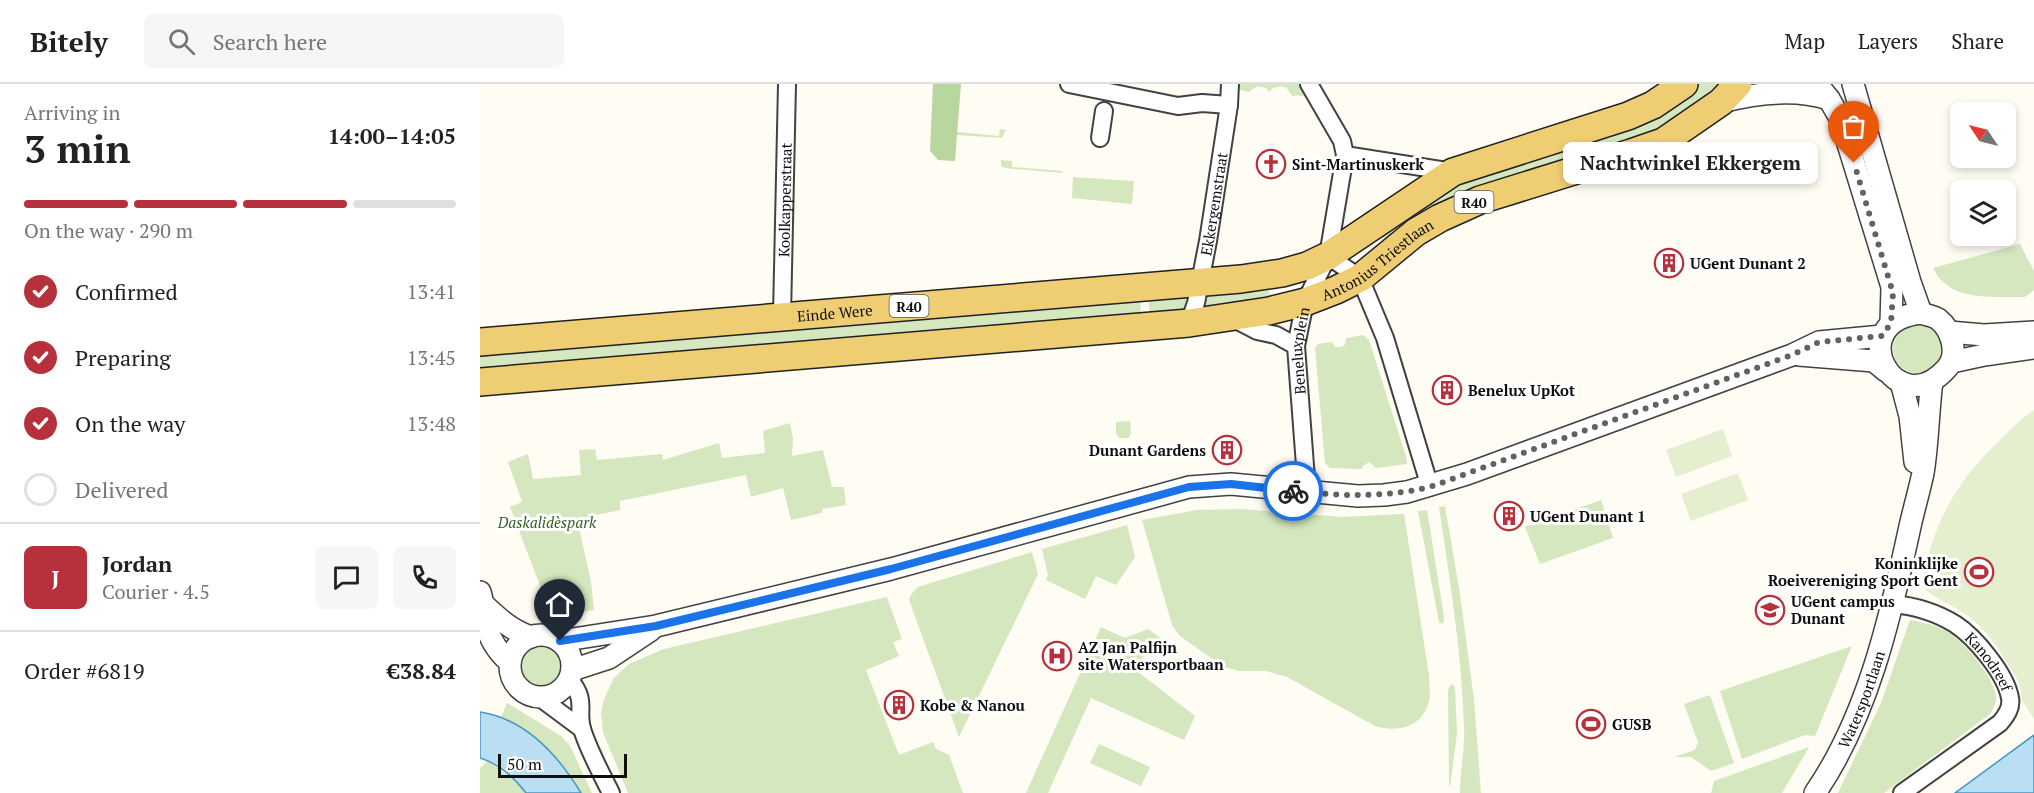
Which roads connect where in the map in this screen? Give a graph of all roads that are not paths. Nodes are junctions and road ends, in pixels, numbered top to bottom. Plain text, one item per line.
1 (787, 84) edge
2 (1069, 84) edge
3 (1230, 84) edge
4 (1309, 84) edge
5 (1684, 84) edge
6 (1730, 93) edge
7 (1856, 93) edge
8 (1827, 97) edge
9 (1105, 100) junction
10 (1229, 105) junction
11 (1100, 138) dead end
12 (1345, 155) junction
13 (1453, 172) junction
14 (1328, 256) junction
15 (1360, 278) junction
16 (1201, 282) junction
17 (1305, 302) junction
18 (1921, 313) junction
19 (782, 316) junction
20 (1232, 317) junction
21 (1189, 323) junction
22 (1886, 329) junction
23 (1949, 332) junction
24 (2034, 332) edge
25 (480, 342) edge
26 (1296, 346) junction
27 (2034, 348) edge
28 (1792, 355) junction
29 (1952, 362) junction
30 (1894, 376) junction
31 (1932, 381) junction
32 (480, 382) edge
33 (1430, 487) junction
34 (1306, 492) junction
35 (1917, 493) junction
36 (482, 599) edge
37 (1893, 604) junction
38 (656, 626) junction
39 (531, 637) junction
40 (560, 641) junction
41 (510, 662) junction
42 (570, 674) junction
43 (539, 697) junction
44 (582, 729) junction
45 (611, 793) edge
46 (1815, 793) edge
47 (1902, 793) edge

1 - 19 street, Koolkapperstraat
2 - 9 street
3 - 10 street, Ekkergemstraat
4 - 12 street
5 - 13 main road, Antonius Triestlaan / R40
6 - 8 street
6 - 15 main road, Antonius Triestlaan / R40
7 - 8 street
7 - 18 street
8 - 22 street
9 - 10 street
9 - 11 street
10 - 16 street, Ekkergemstraat
12 - 13 street
12 - 14 street
13 - 14 main road, Antonius Triestlaan / R40
14 - 15 street
14 - 16 main road, Einde Were / R40
14 - 17 street, Beneluxplein
15 - 17 main road, Antonius Triestlaan / R40
15 - 33 street
16 - 19 main road, Einde Were / R40
16 - 21 street, Ekkergemstraat
17 - 20 main road, R40
17 - 26 street, Beneluxplein
18 - 22 street
18 - 23 street
19 - 25 main road, Einde Were / R40
20 - 21 main road, R40
20 - 26 street
21 - 32 main road, R40
22 - 28 street
22 - 30 street
23 - 24 street
23 - 29 street
26 - 34 street, Beneluxplein
27 - 29 street
28 - 30 street
28 - 33 street
29 - 31 street
30 - 31 street
30 - 35 street, Watersportlaan
31 - 35 street, Watersportlaan
33 - 34 street
34 - 38 street
35 - 37 street, Watersportlaan
36 - 39 street
36 - 41 street
37 - 46 street, Watersportlaan
37 - 47 street, Kanodreef
38 - 40 street
38 - 42 street
39 - 40 street
39 - 41 street
40 - 42 street
41 - 43 street
42 - 43 street
42 - 44 street
43 - 44 street
44 - 45 street

